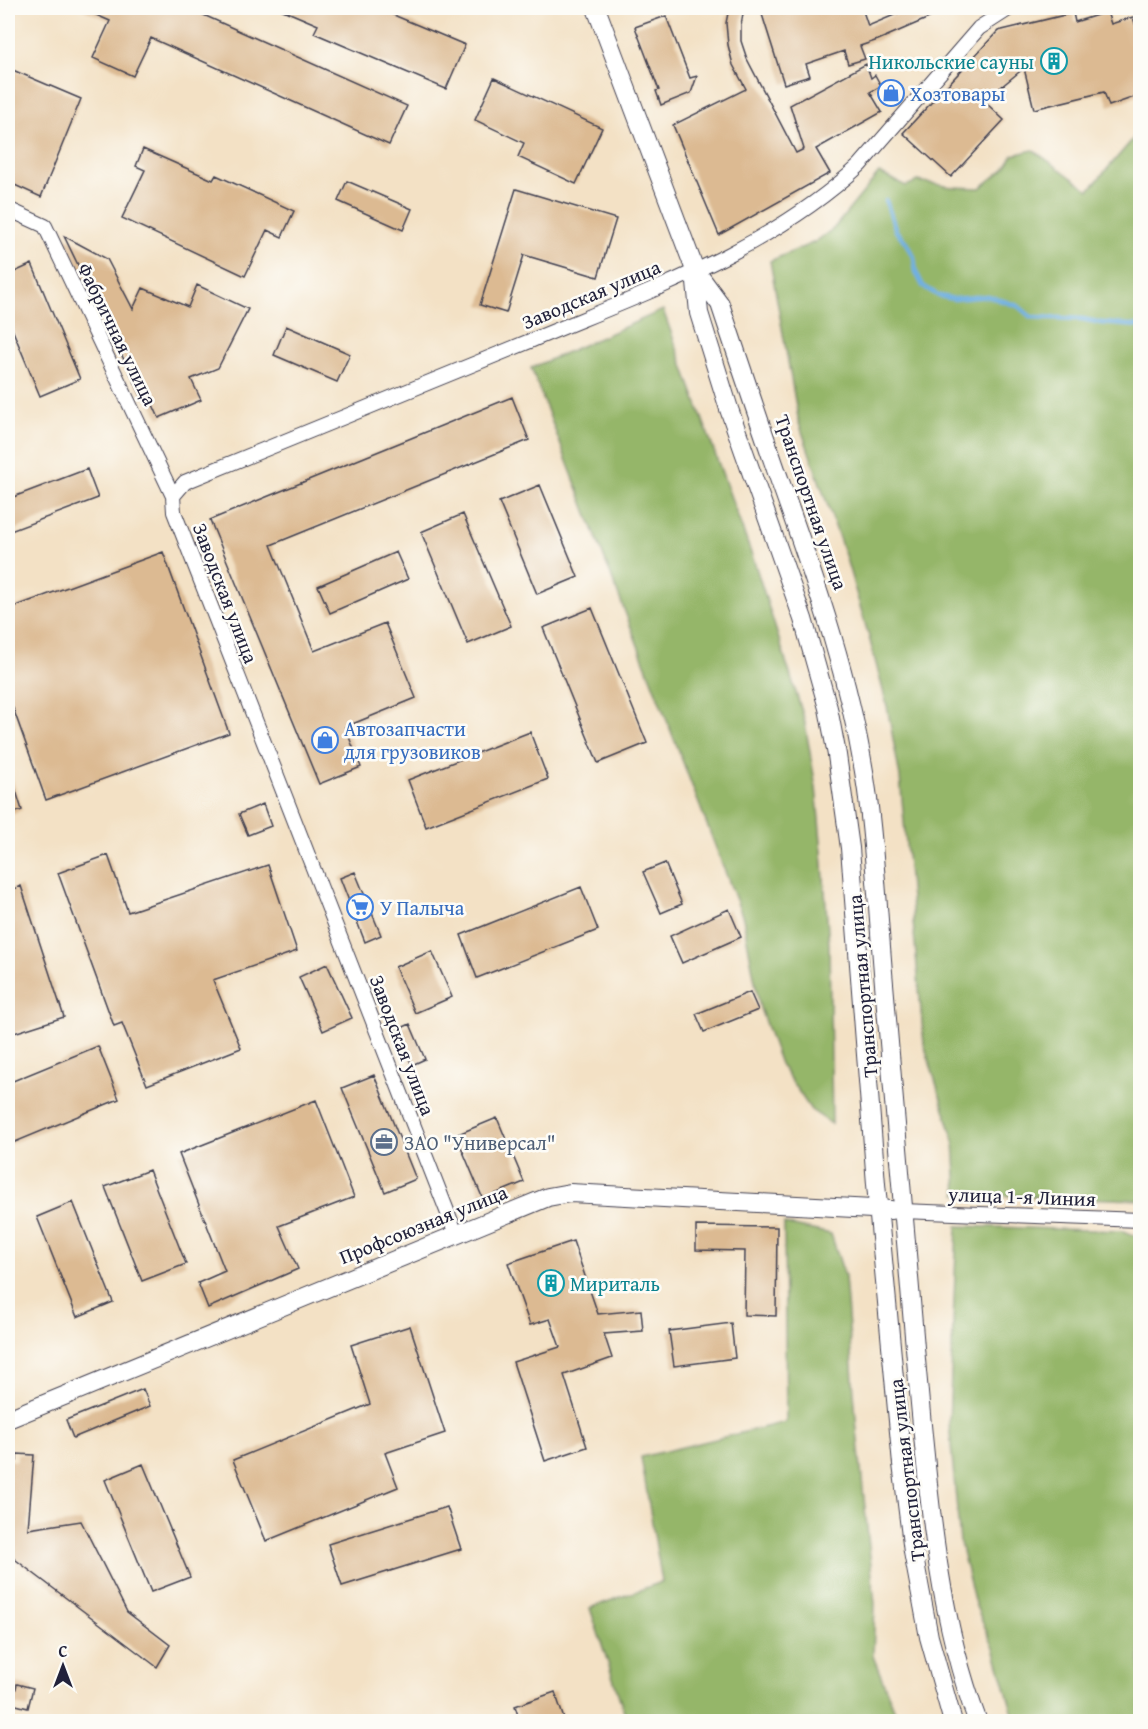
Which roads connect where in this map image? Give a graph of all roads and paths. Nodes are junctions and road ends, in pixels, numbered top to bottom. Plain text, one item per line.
1 (596, 8) edge
2 (1010, 8) edge
3 (8, 209) edge
4 (695, 270) junction
5 (173, 496) junction
6 (879, 1210) junction
7 (903, 1211) junction
8 (1140, 1220) edge
9 (456, 1234) junction
10 (8, 1419) edge
11 (953, 1722) edge
12 (978, 1722) edge

1 - 4 street, Транспортная улица
2 - 4 street, Заводская улица
3 - 5 street, Фабричная улица
4 - 5 street, Заводская улица
4 - 6 street, Транспортная улица
4 - 7 street, Транспортная улица
5 - 9 street, Заводская улица
6 - 7 street, Профсоюзная улица
6 - 9 street, Профсоюзная улица
6 - 11 street, Транспортная улица
7 - 8 street, улица 1-я Линия
7 - 12 street, Транспортная улица
9 - 10 street, Профсоюзная улица

